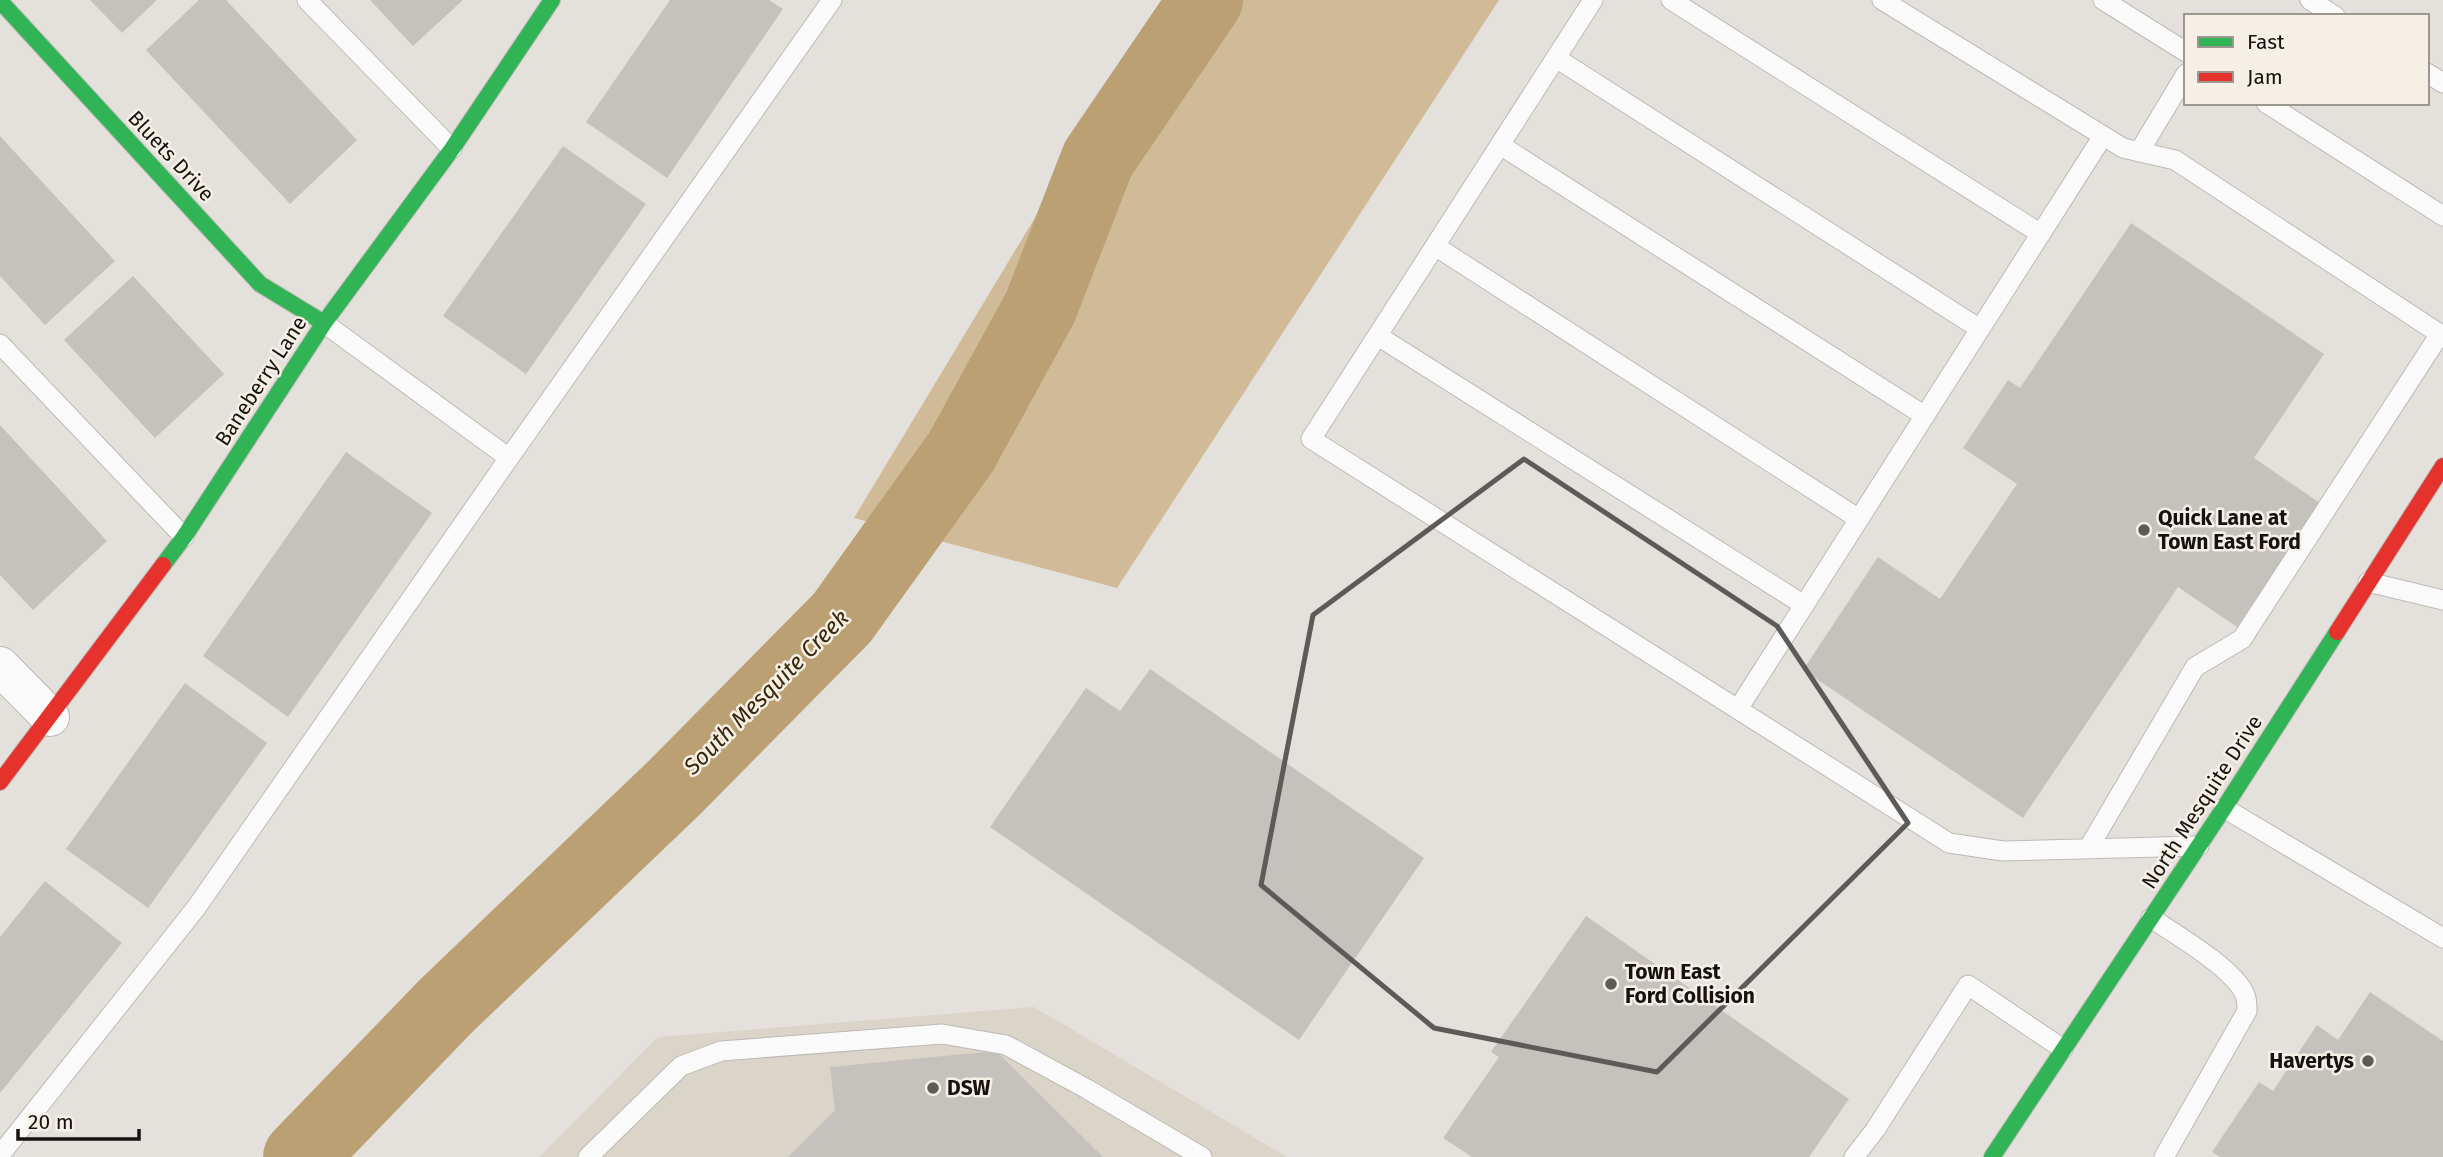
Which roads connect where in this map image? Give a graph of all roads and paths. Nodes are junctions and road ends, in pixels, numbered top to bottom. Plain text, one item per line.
1 (307, 0) edge
2 (552, 0) edge
3 (832, 0) edge
4 (1592, 0) edge
5 (1671, 0) edge
6 (1882, 0) edge
7 (2103, 0) edge
8 (2310, 0) edge
9 (0, 1) edge
10 (2332, 14) edge
11 (2184, 51) edge
12 (1556, 58) junction
13 (2184, 77) edge
14 (2269, 105) edge
15 (2103, 136) junction
16 (1500, 145) junction
17 (452, 149) junction
18 (2138, 152) junction
19 (2443, 216) edge
20 (2041, 233) junction
21 (1435, 246) junction
22 (324, 323) junction
23 (1980, 329) junction
24 (2442, 335) edge
25 (1378, 337) junction
26 (0, 344) edge
27 (1925, 416) junction
28 (509, 458) junction
29 (2443, 466) edge
30 (1859, 519) junction
31 (184, 537) junction
32 (2368, 582) junction
33 (2443, 600) edge
34 (1804, 605) junction
35 (0, 666) edge
36 (1738, 709) junction
37 (50, 717) junction
38 (0, 782) edge
39 (2224, 808) junction
40 (2199, 846) junction
41 (2088, 849) junction
42 (2151, 918) junction
43 (2443, 938) edge
44 (2063, 1049) junction
45 (0, 1155) edge
46 (588, 1157) edge
47 (1202, 1157) edge
48 (1854, 1157) edge
49 (1992, 1157) edge
50 (2164, 1157) edge

1 - 17 lane
2 - 17 street, Baneberry Lane
3 - 28 lane
4 - 12 lane
5 - 20 lane
6 - 15 lane
7 - 11 lane
8 - 10 lane
9 - 22 street, Bluets Drive
12 - 16 lane
12 - 23 lane
13 - 18 lane
14 - 19 lane
15 - 18 lane
15 - 20 lane
16 - 21 lane
16 - 27 lane
17 - 22 street, Baneberry Lane
18 - 24 lane
20 - 23 lane
21 - 25 lane
21 - 30 lane
22 - 28 lane
22 - 31 street, Baneberry Lane
23 - 27 lane
24 - 41 lane
25 - 34 lane
25 - 36 lane
26 - 31 lane
27 - 30 lane
28 - 45 lane
29 - 32 street, North Mesquite Drive
30 - 34 lane
31 - 37 street, Baneberry Lane
32 - 33 lane
32 - 39 street, North Mesquite Drive
34 - 36 lane
35 - 37 street
36 - 41 lane
37 - 38 street, Baneberry Lane
39 - 40 street, North Mesquite Drive
39 - 43 lane
40 - 41 lane
40 - 42 street, North Mesquite Drive
42 - 44 street, North Mesquite Drive
42 - 50 lane
44 - 48 lane
44 - 49 street, North Mesquite Drive
46 - 47 lane

